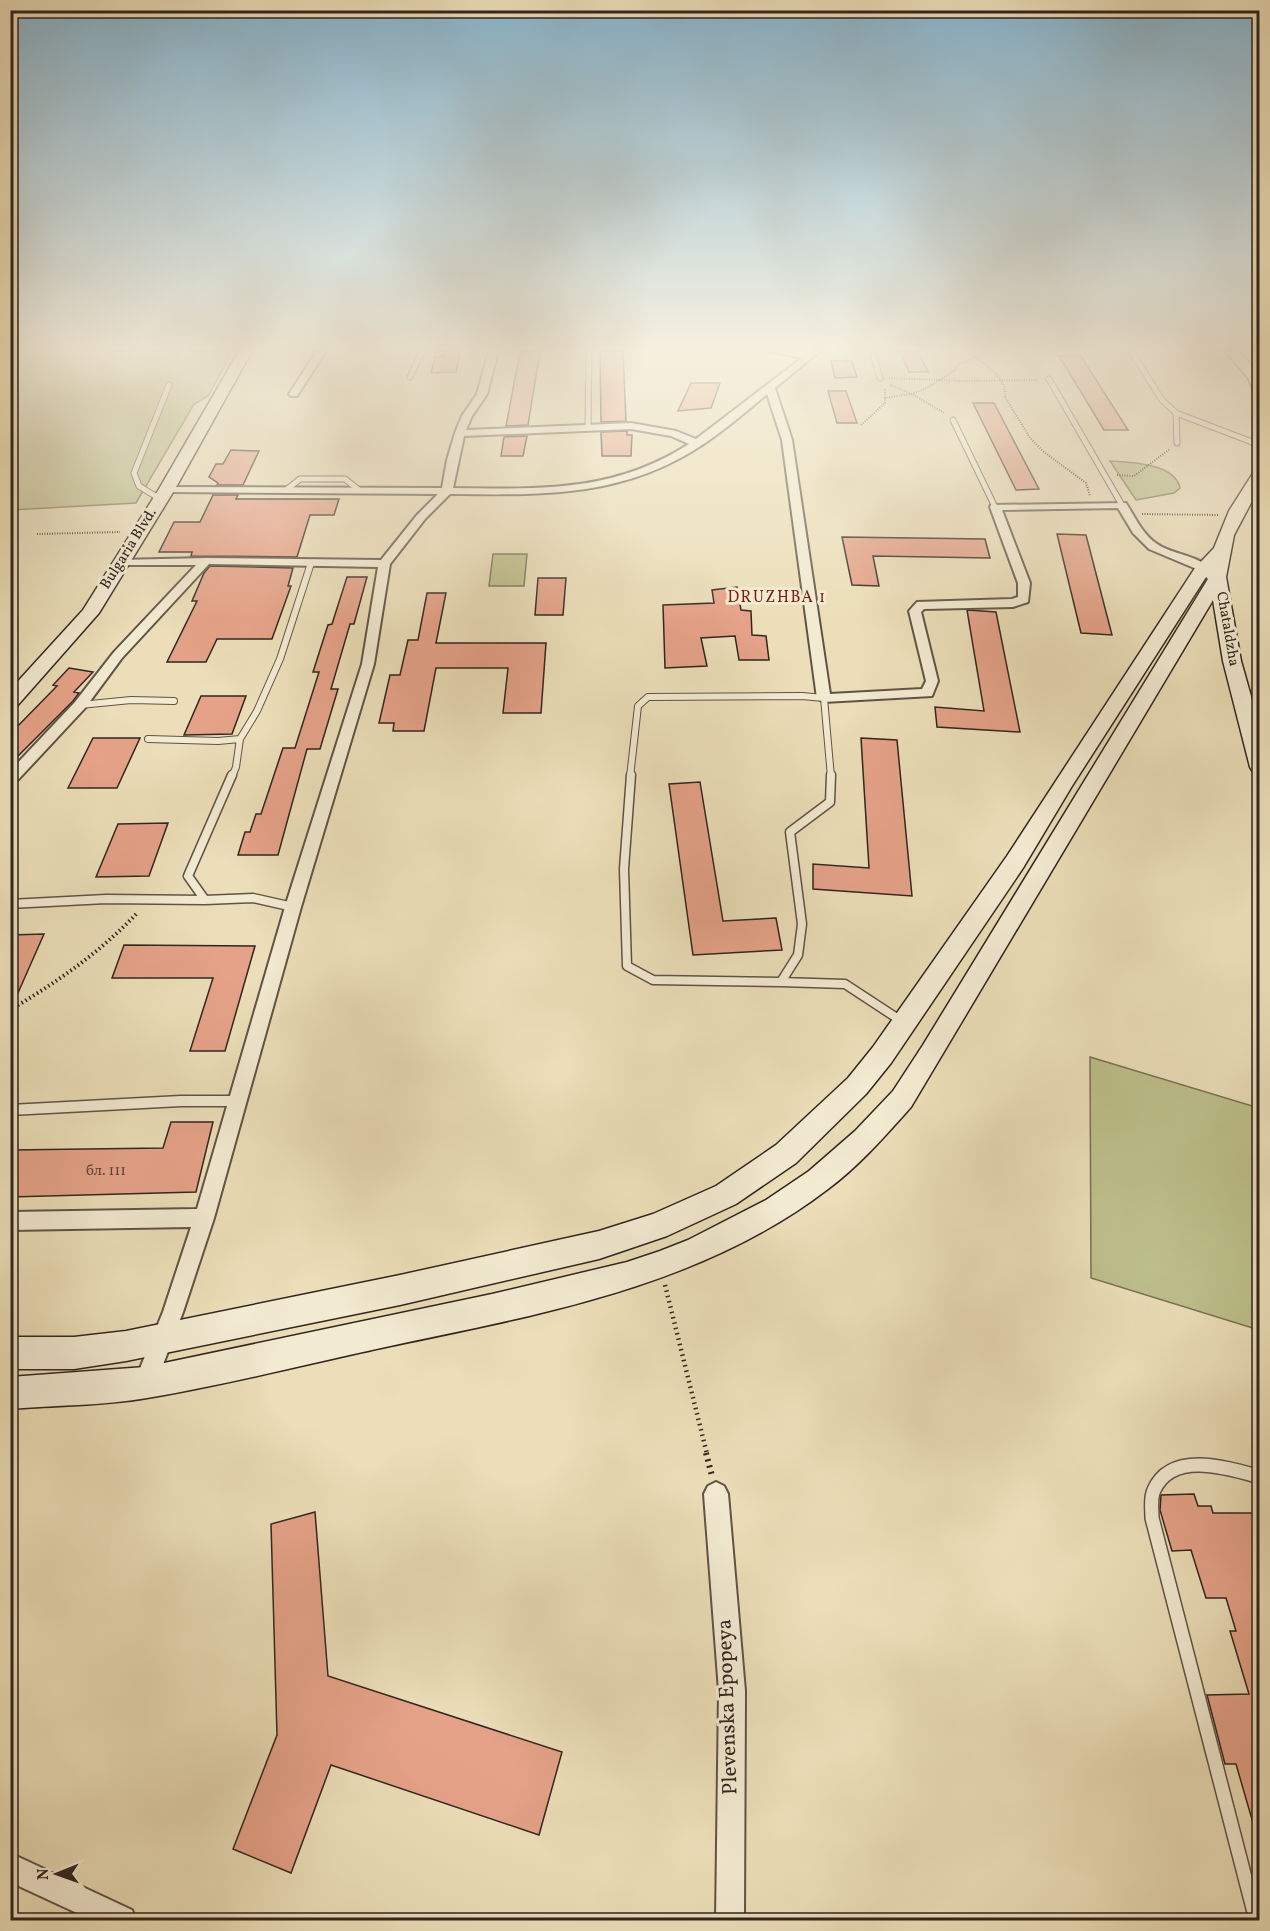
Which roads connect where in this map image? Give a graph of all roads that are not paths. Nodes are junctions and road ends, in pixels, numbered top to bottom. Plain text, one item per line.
1 (146, 441) edge
2 (194, 441) edge
3 (458, 441) edge
4 (690, 441) edge
5 (702, 441) edge
6 (787, 441) edge
7 (963, 441) edge
8 (1085, 441) edge
9 (698, 444) junction
10 (1260, 473) edge
11 (447, 491) junction
12 (164, 494) junction
13 (995, 507) junction
14 (1125, 509) junction
15 (206, 561) junction
16 (122, 562) junction
17 (311, 563) junction
18 (384, 564) junction
19 (1214, 566) junction
20 (825, 698) junction
21 (174, 701) dead end
22 (10, 702) edge
23 (81, 705) junction
24 (148, 739) dead end
25 (240, 739) junction
26 (1260, 767) edge
27 (10, 780) edge
28 (205, 900) junction
29 (10, 904) edge
30 (293, 908) junction
31 (781, 982) junction
32 (906, 1024) junction
33 (237, 1101) junction
34 (10, 1110) edge
35 (204, 1218) junction
36 (10, 1221) edge
37 (161, 1341) junction
38 (10, 1353) edge
39 (145, 1383) junction
40 (10, 1393) edge
41 (1260, 1477) edge
42 (716, 1494) road end
43 (10, 1868) edge
44 (122, 1920) edge
45 (730, 1920) edge
46 (1256, 1920) edge

1 - 12 lane
2 - 12 street, Bulgaria Blvd.
3 - 11 street
4 - 9 street
5 - 9 street
6 - 20 street
7 - 13 lane
8 - 14 lane
9 - 11 street
10 - 19 street
11 - 12 street
11 - 18 street
12 - 16 street, Bulgaria Blvd.
13 - 14 street
13 - 20 street
14 - 19 street
15 - 16 street
15 - 17 street
15 - 23 street
16 - 22 street, Bulgaria Blvd.
17 - 18 street
17 - 25 lane
18 - 30 street
19 - 26 street, Chataldzha
19 - 32 street
19 - 39 street
20 - 31 lane
20 - 31 lane
21 - 23 lane
23 - 27 street
24 - 25 lane
25 - 28 lane
28 - 29 lane
28 - 30 lane
30 - 33 street
31 - 32 lane
32 - 37 street
33 - 34 lane
33 - 35 street
35 - 36 street
35 - 37 street
37 - 38 street
37 - 39 street
39 - 40 street
41 - 46 lane
42 - 45 street, Plevenska Epopeya
43 - 44 street

